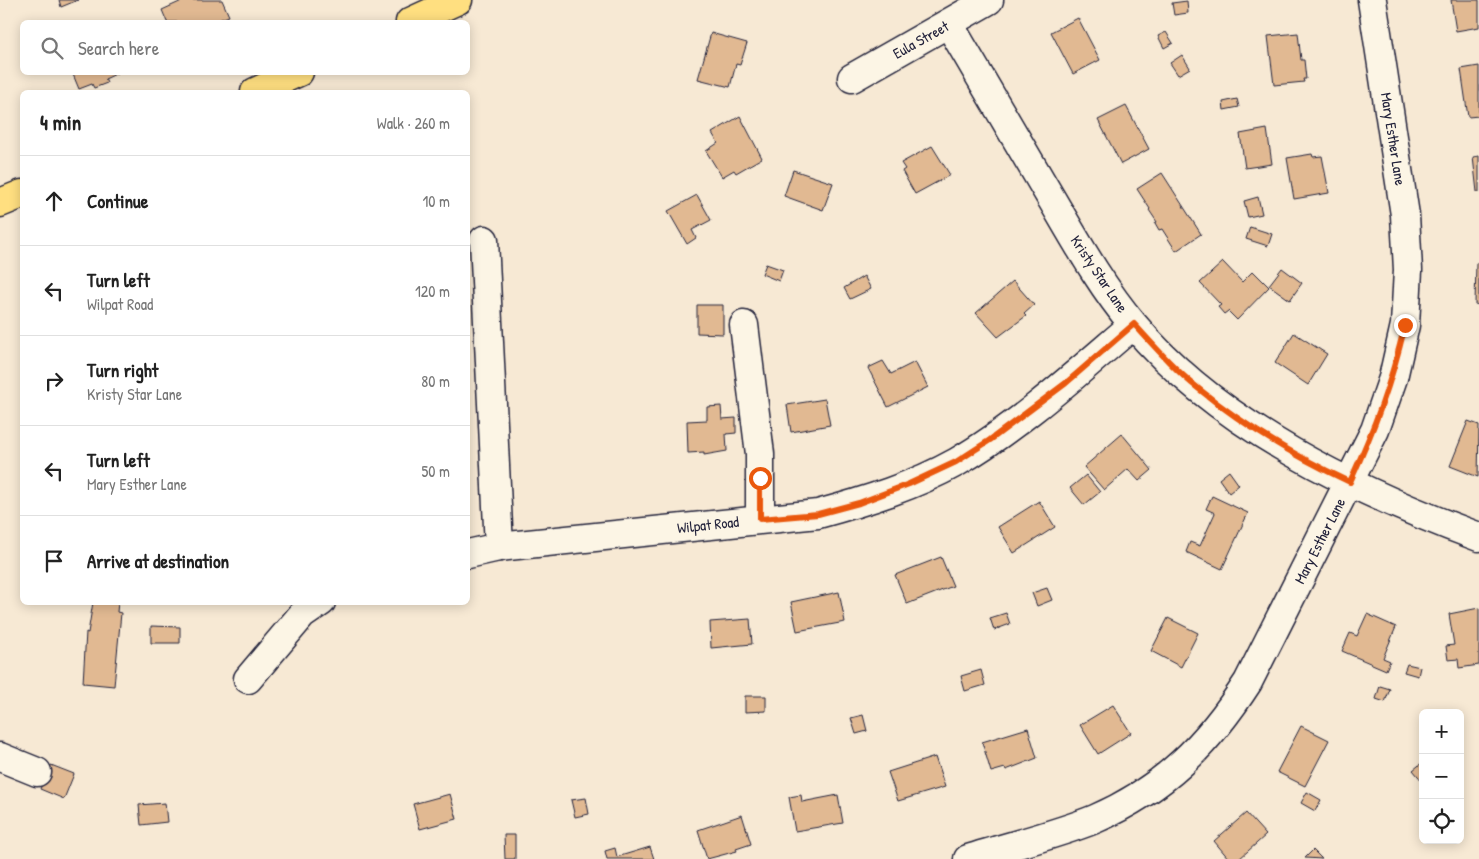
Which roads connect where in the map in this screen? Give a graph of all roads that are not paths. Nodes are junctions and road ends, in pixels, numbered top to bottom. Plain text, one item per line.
1 (458, 0) edge
2 (989, 0) edge
3 (1372, 0) edge
4 (414, 20) edge
5 (949, 24) junction
6 (292, 75) edge
7 (852, 78) dead end
8 (259, 90) edge
9 (20, 195) edge
10 (0, 203) edge
11 (484, 240) dead end
12 (744, 324) dead end
13 (1134, 324) junction
14 (1350, 482) junction
15 (760, 519) junction
16 (1479, 537) edge
17 (499, 547) junction
18 (470, 554) edge
19 (316, 605) edge
20 (248, 679) dead end
21 (0, 757) edge
22 (37, 772) dead end
23 (968, 859) edge

1 - 4 main road
2 - 5 street, Eula Street
3 - 14 street, Mary Esther Lane
5 - 7 street, Eula Street
5 - 13 street, Kristy Star Lane
6 - 8 main road
9 - 10 main road
11 - 17 street
12 - 15 street
13 - 14 street, Kristy Star Lane
13 - 15 street, Wilpat Road
14 - 16 street, Kristy Star Lane
14 - 23 street, Mary Esther Lane
15 - 17 street, Wilpat Road
17 - 18 street, Wilpat Road
19 - 20 street
21 - 22 street

